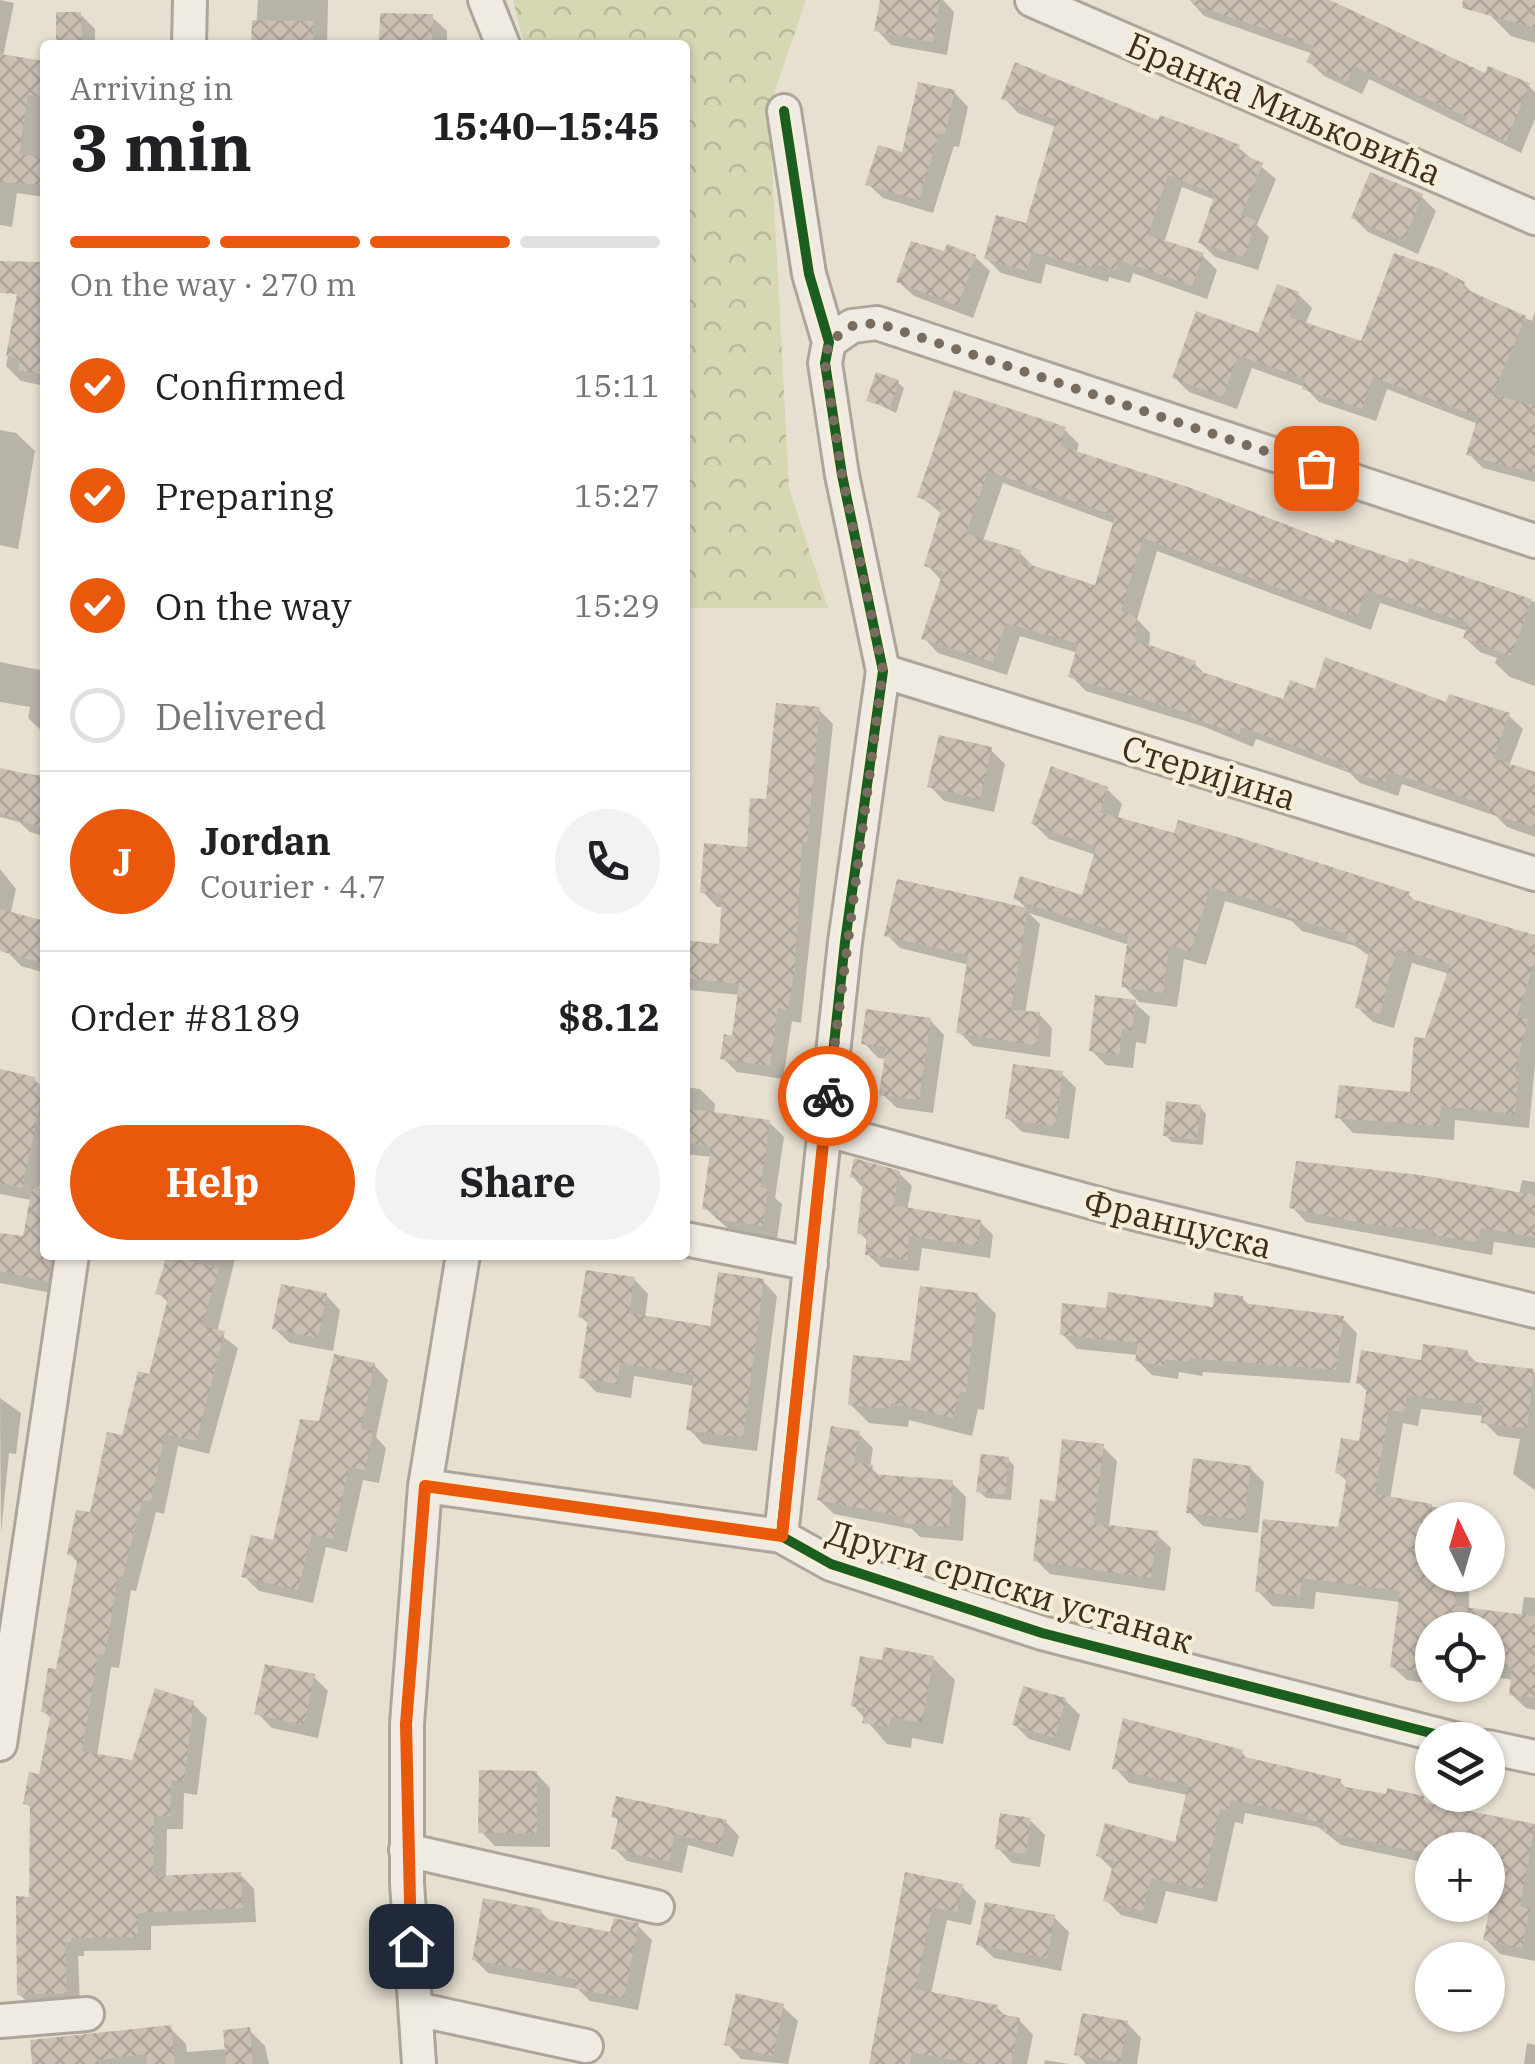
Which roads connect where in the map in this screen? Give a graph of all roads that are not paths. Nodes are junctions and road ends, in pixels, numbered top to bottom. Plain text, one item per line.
1 (190, 0) edge
2 (485, 0) edge
3 (1032, 0) edge
4 (189, 40) edge
5 (501, 40) edge
6 (784, 111) dead end
7 (1535, 218) edge
8 (829, 342) junction
9 (1535, 541) edge
10 (883, 671) junction
11 (1535, 874) edge
12 (824, 1129) junction
13 (690, 1240) edge
14 (71, 1260) edge
15 (462, 1260) edge
16 (811, 1264) junction
17 (1535, 1311) edge
18 (425, 1486) junction
19 (782, 1536) junction
20 (1415, 1729) edge
21 (0, 1744) edge
22 (1505, 1751) edge
23 (1535, 1757) edge
24 (406, 1850) junction
25 (657, 1906) dead end
26 (416, 2008) junction
27 (87, 2014) dead end
28 (0, 2020) edge
29 (586, 2046) dead end
30 (419, 2064) edge

1 - 4 street
2 - 5 street
3 - 7 street, Бранка Миљковића
6 - 8 street
8 - 9 street
8 - 10 street
10 - 11 street, Стеријина
10 - 12 street
12 - 16 street
12 - 17 street, Француска
13 - 16 street
14 - 21 street
15 - 18 street
16 - 19 street
18 - 19 street, Други српски устанак
18 - 24 street
19 - 20 street, Други српски устанак
22 - 23 street
24 - 25 street
24 - 26 street
26 - 29 street
26 - 30 street
27 - 28 street

